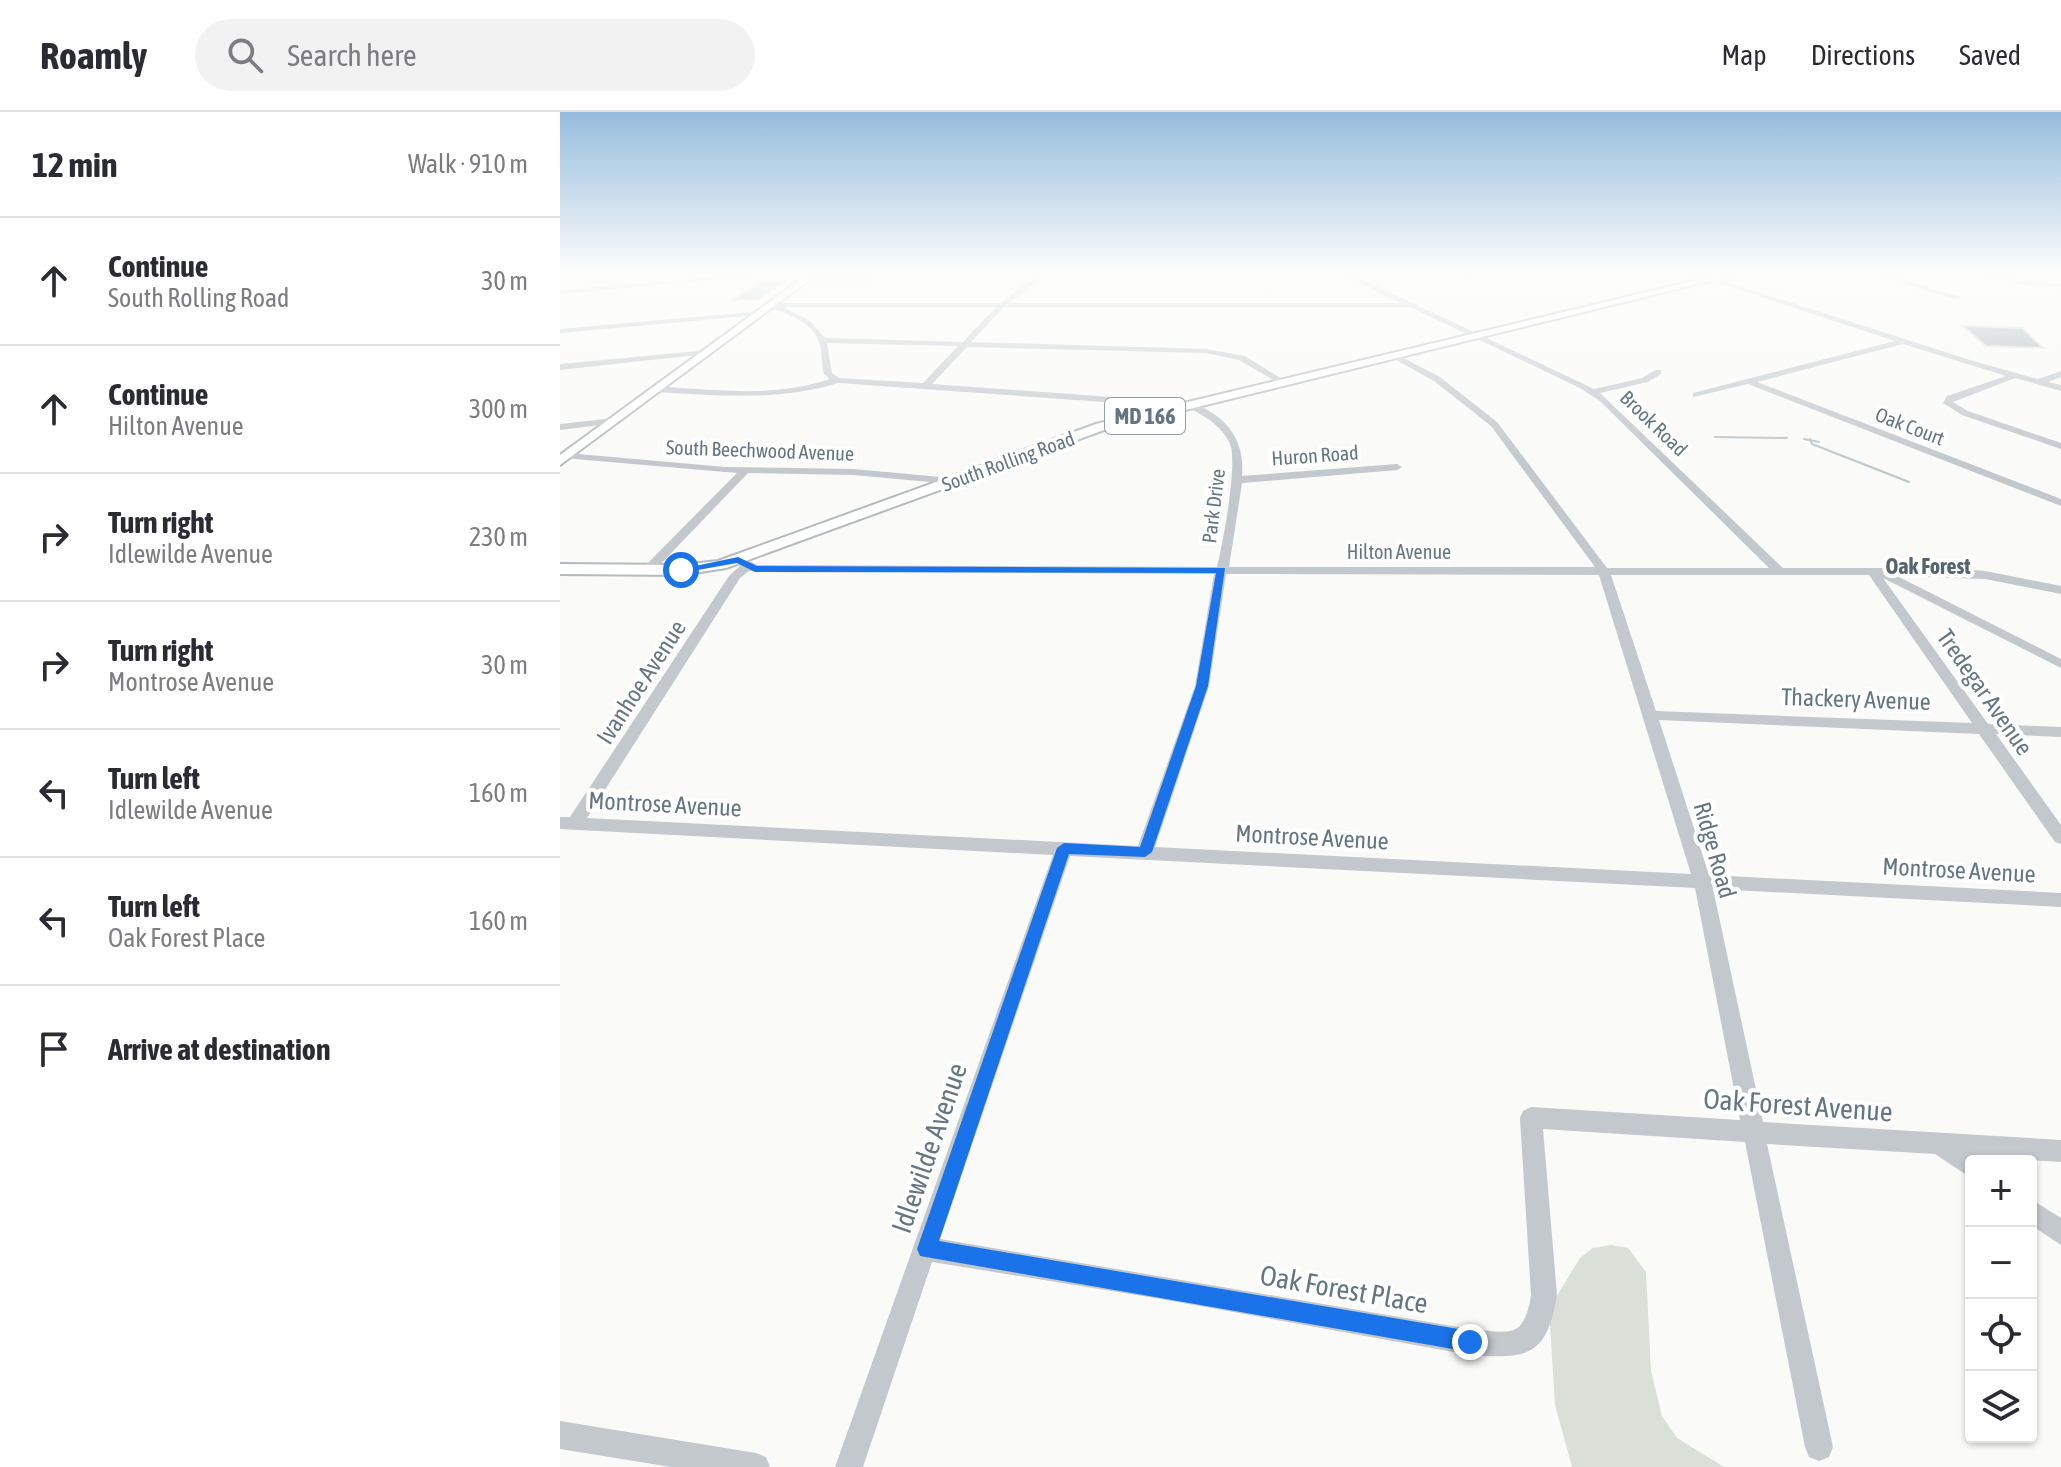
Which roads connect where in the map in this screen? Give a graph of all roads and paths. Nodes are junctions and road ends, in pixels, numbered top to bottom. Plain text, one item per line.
1 (727, 336) edge
2 (819, 336) edge
3 (973, 336) edge
4 (1476, 336) edge
5 (1477, 336) edge
6 (1888, 336) edge
7 (823, 340) junction
8 (1903, 341) junction
9 (966, 344) junction
10 (706, 352) junction
11 (1394, 355) junction
12 (560, 367) edge
13 (1658, 372) dead end
14 (2061, 374) edge
15 (2013, 376) junction
16 (837, 380) junction
17 (1747, 381) junction
18 (1283, 382) junction
19 (2038, 382) junction
20 (924, 387) junction
21 (2061, 388) edge
22 (655, 389) junction
23 (1593, 392) junction
24 (1696, 395) dead end
25 (1190, 405) junction
26 (614, 421) junction
27 (560, 427) edge
28 (2061, 446) edge
29 (563, 458) edge
30 (1397, 467) dead end
31 (745, 471) junction
32 (1235, 480) junction
33 (952, 481) junction
34 (2061, 503) edge
35 (742, 563) junction
36 (560, 569) edge
37 (648, 570) junction
38 (1222, 570) junction
39 (1604, 571) junction
40 (1780, 572) junction
41 (1876, 572) junction
42 (2061, 590) edge
43 (2061, 664) edge
44 (1650, 715) junction
45 (1984, 729) junction
46 (2061, 732) edge
47 (568, 823) edge
48 (2061, 838) edge
49 (1064, 848) junction
50 (1145, 852) junction
51 (1702, 881) junction
52 (2061, 900) edge
53 (1531, 1118) joint
54 (1755, 1132) junction
55 (1939, 1143) junction
56 (2061, 1151) edge
57 (1965, 1162) edge
58 (2037, 1215) edge
59 (2061, 1233) edge
60 (927, 1249) junction
61 (560, 1435) edge
62 (1819, 1447) dead end
63 (756, 1467) edge
64 (849, 1467) edge

1 - 10 main road
2 - 7 street
3 - 9 street
4 - 11 main road, South Rolling Road / MD 166
5 - 23 street, Brook Road
6 - 8 street
7 - 9 street
7 - 16 street
8 - 15 street
8 - 17 street
9 - 18 street
9 - 20 street
10 - 12 street
10 - 22 main road
11 - 18 main road, South Rolling Road / MD 166
11 - 39 street, Ridge Road
13 - 23 street
14 - 19 street
15 - 19 street
15 - 28 street
16 - 20 street
16 - 22 street
17 - 24 street
17 - 34 street, Oak Court
18 - 25 main road, South Rolling Road / MD 166
19 - 21 street
20 - 25 street
22 - 26 main road
23 - 40 street, Brook Road
25 - 32 street, Park Drive
25 - 33 main road, South Rolling Road / MD 166
26 - 27 street
26 - 29 main road
29 - 31 street, South Beechwood Avenue
30 - 32 street, Huron Road
31 - 33 street, South Beechwood Avenue
31 - 37 street
32 - 38 street, Park Drive
33 - 35 main road, South Rolling Road / MD 166
35 - 37 main road, South Rolling Road / MD 166
35 - 38 street, Hilton Avenue
35 - 47 street, Ivanhoe Avenue
36 - 37 main road, South Rolling Road / MD 166
38 - 39 street, Hilton Avenue
38 - 50 street
39 - 40 street, Hilton Avenue
39 - 44 street, Ridge Road
40 - 41 street, Hilton Avenue
41 - 42 street, Hilton Avenue
41 - 43 street
41 - 45 street, Tredegar Avenue
44 - 45 street, Thackery Avenue
44 - 51 street, Ridge Road
45 - 46 street, Thackery Avenue
45 - 48 street, Tredegar Avenue
47 - 49 street, Montrose Avenue
49 - 50 street, Montrose Avenue
49 - 60 street, Idlewilde Avenue
50 - 51 street, Montrose Avenue
51 - 52 street, Montrose Avenue
51 - 54 street, Ridge Road
53 - 54 street, Oak Forest Avenue
53 - 60 street, Oak Forest Place
54 - 55 street, Oak Forest Avenue
54 - 62 street, Ridge Road
55 - 56 street, Oak Forest Avenue
55 - 57 street
58 - 59 street
60 - 64 street, Idlewilde Avenue
61 - 63 street

